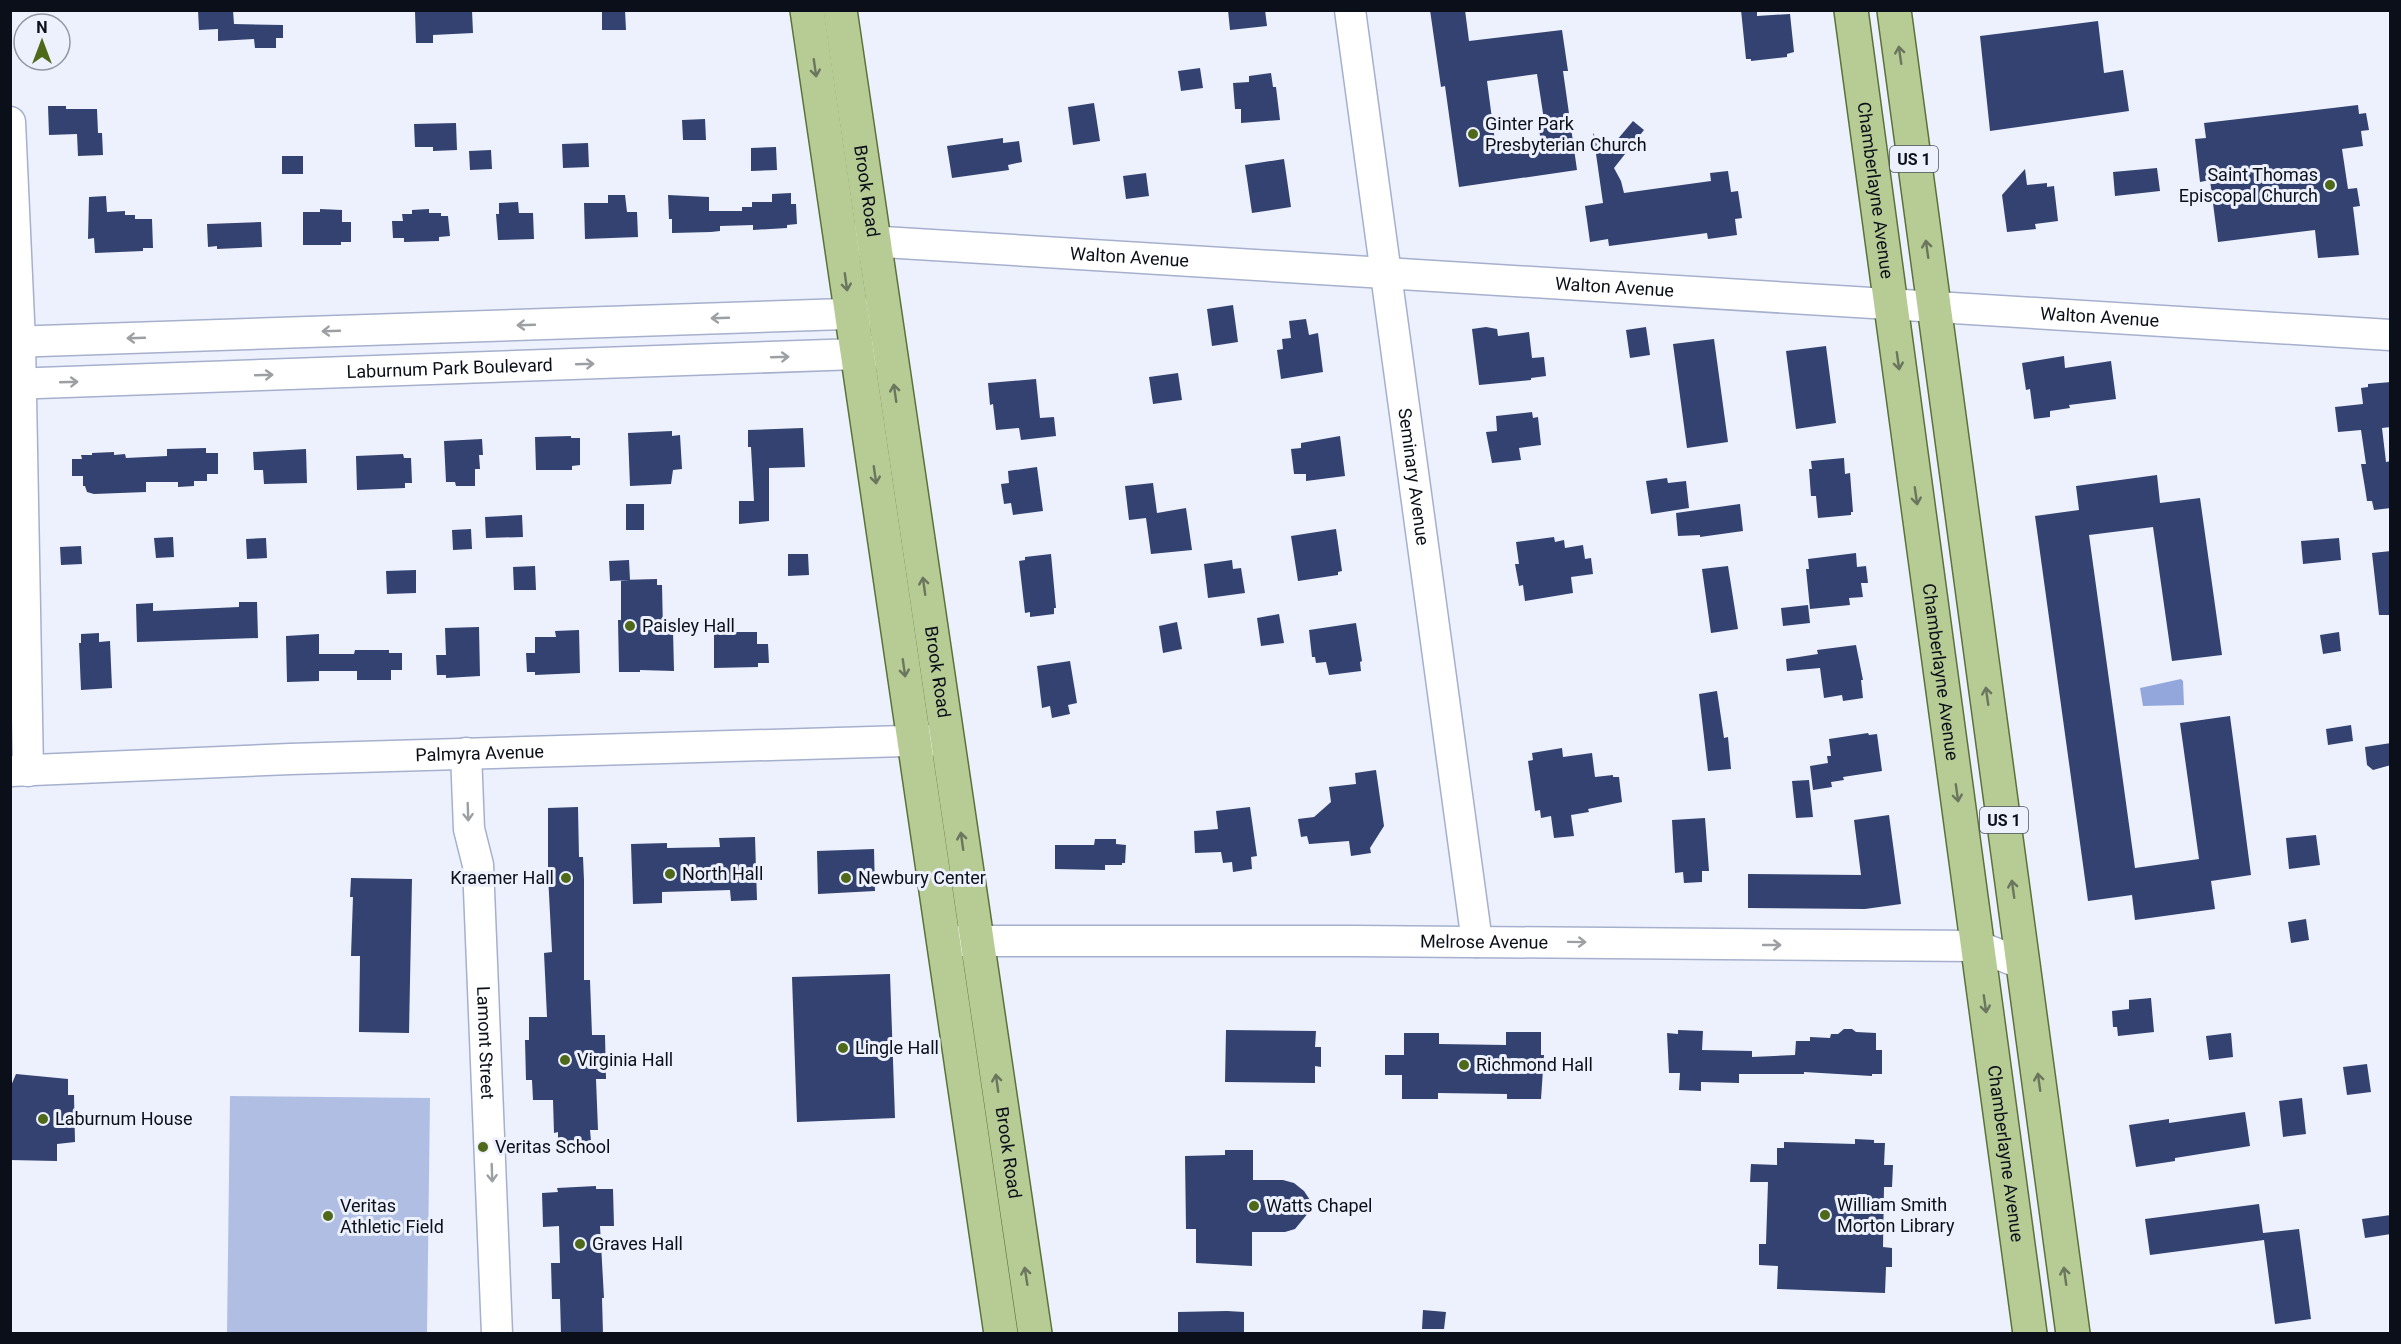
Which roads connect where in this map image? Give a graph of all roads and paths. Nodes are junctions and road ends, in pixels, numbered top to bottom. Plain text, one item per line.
1 (807, 10) edge
2 (840, 10) edge
3 (1350, 10) edge
4 (1851, 10) edge
5 (1894, 10) edge
6 (10, 122) edge
7 (840, 239) junction
8 (873, 241) junction
9 (1385, 272) junction
10 (1890, 303) junction
11 (1935, 306) junction
12 (884, 313) junction
13 (851, 314) junction
14 (2391, 335) edge
15 (15, 342) edge
16 (888, 348) junction
17 (857, 354) junction
18 (16, 384) edge
19 (947, 740) junction
20 (914, 741) junction
21 (466, 753) junction
22 (20, 771) edge
23 (944, 941) junction
24 (976, 941) junction
25 (1477, 942) junction
26 (1977, 946) junction
27 (2023, 964) junction
28 (497, 1334) edge
29 (1001, 1334) edge
30 (1035, 1334) edge
31 (2030, 1334) edge
32 (2073, 1334) edge

1 -> 7 main road, Brook Road
2 - 8 main road, Brook Road
3 - 9 street, Seminary Avenue
4 - 10 main road, Chamberlayne Avenue / US 1
11 -> 5 main road, US 1
6 - 15 street
7 - 8 street, Walton Avenue
7 -> 13 main road, Brook Road
8 - 9 street, Walton Avenue
8 - 12 main road, Brook Road
9 - 10 street, Walton Avenue
9 - 25 street, Seminary Avenue
10 - 11 street, Walton Avenue
10 -> 26 main road, Chamberlayne Avenue / US 1
11 - 14 street, Walton Avenue
27 -> 11 main road, US 1
12 - 13 street
12 - 16 main road, Brook Road
13 -> 15 street
13 - 17 main road, Brook Road
15 - 18 street
16 - 17 street, Laburnum Park Boulevard
19 -> 16 main road, Brook Road
18 -> 17 street, Laburnum Park Boulevard
17 -> 20 main road, Brook Road
18 - 22 street
19 - 20 street, Palmyra Avenue
24 -> 19 main road, Brook Road
20 - 21 street, Palmyra Avenue
20 - 23 main road, Brook Road
21 - 22 street, Palmyra Avenue
21 -> 28 street, Lamont Street
23 - 24 street, Melrose Avenue
23 - 29 main road, Brook Road
24 - 25 street, Melrose Avenue
30 -> 24 main road, Brook Road
25 -> 26 street, Melrose Avenue
26 - 27 street, Melrose Avenue
26 -> 31 main road, Chamberlayne Avenue / US 1
32 -> 27 main road, US 1

